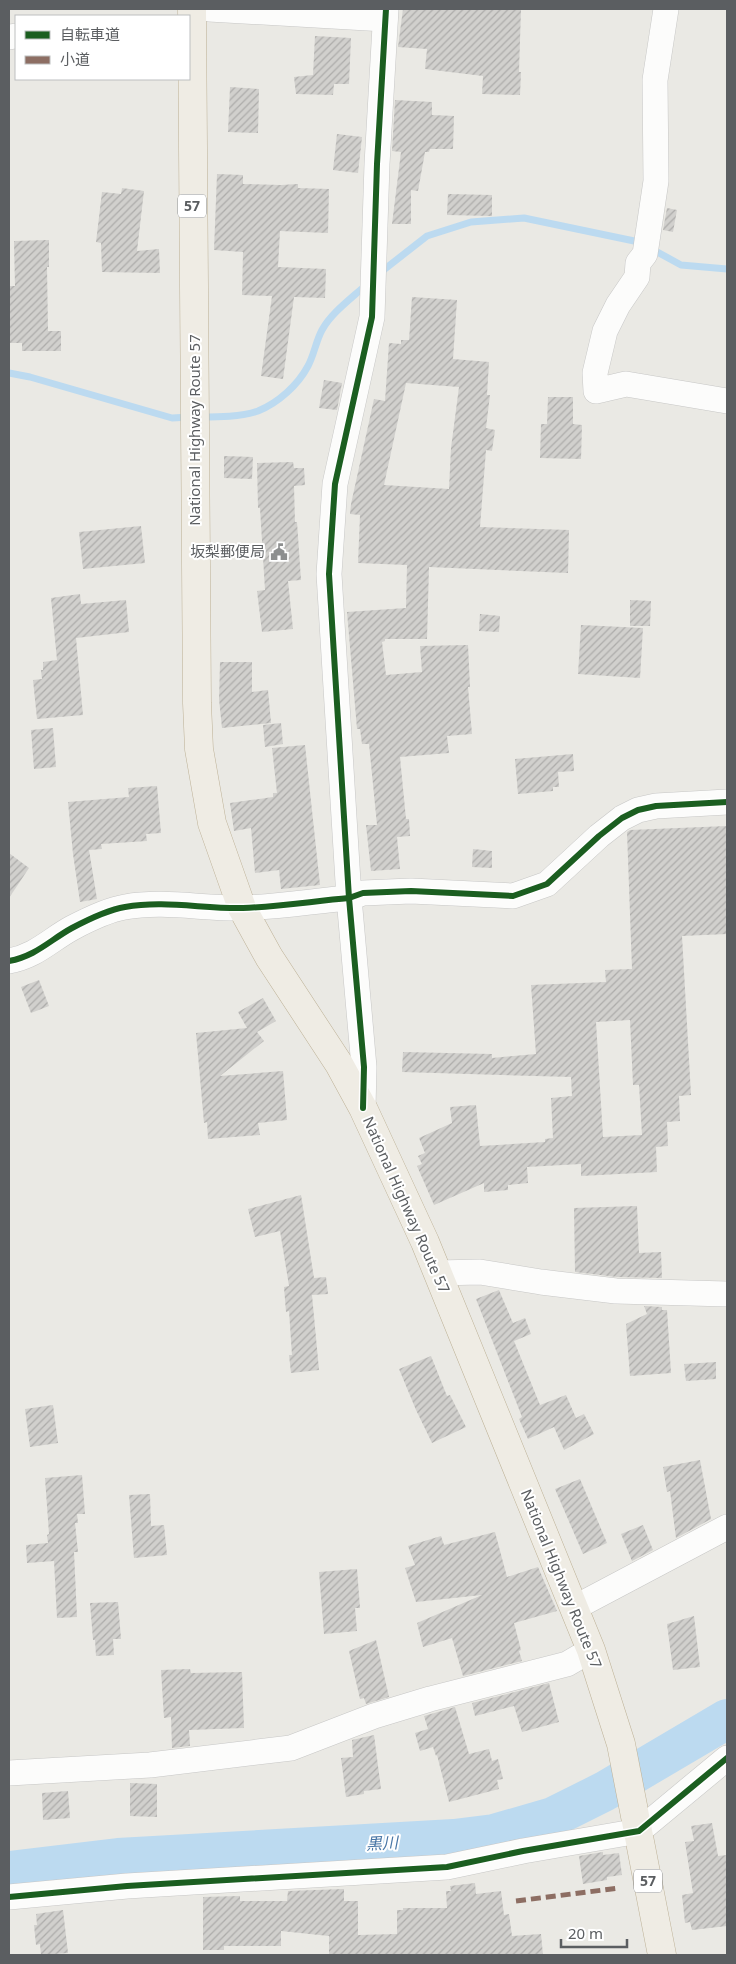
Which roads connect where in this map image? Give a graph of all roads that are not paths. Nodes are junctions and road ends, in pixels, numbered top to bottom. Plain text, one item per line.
1 (209, 9) edge
2 (666, 9) edge
3 (386, 14) edge
4 (191, 25) edge
5 (727, 400) edge
6 (727, 802) edge
7 (349, 898) junction
8 (242, 908) junction
9 (9, 961) edge
10 (363, 1108) junction
11 (437, 1273) junction
12 (727, 1294) edge
13 (727, 1527) edge
14 (574, 1608) junction
15 (591, 1650) junction
16 (727, 1758) edge
17 (9, 1773) edge
18 (637, 1819) junction
19 (9, 1897) edge
20 (662, 1955) edge

1 - 3 street
2 - 5 street
3 - 7 street
4 - 8 highway, National Highway Route 57 / 57
6 - 7 street
7 - 8 street
7 - 10 street
8 - 9 street
8 - 10 highway, National Highway Route 57 / 57
10 - 11 highway, National Highway Route 57 / 57
11 - 12 street
11 - 14 highway, National Highway Route 57 / 57
13 - 14 street
14 - 15 highway, National Highway Route 57 / 57
15 - 17 street
15 - 18 highway, National Highway Route 57 / 57
16 - 18 street
18 - 19 street
18 - 20 highway, National Highway Route 57 / 57

